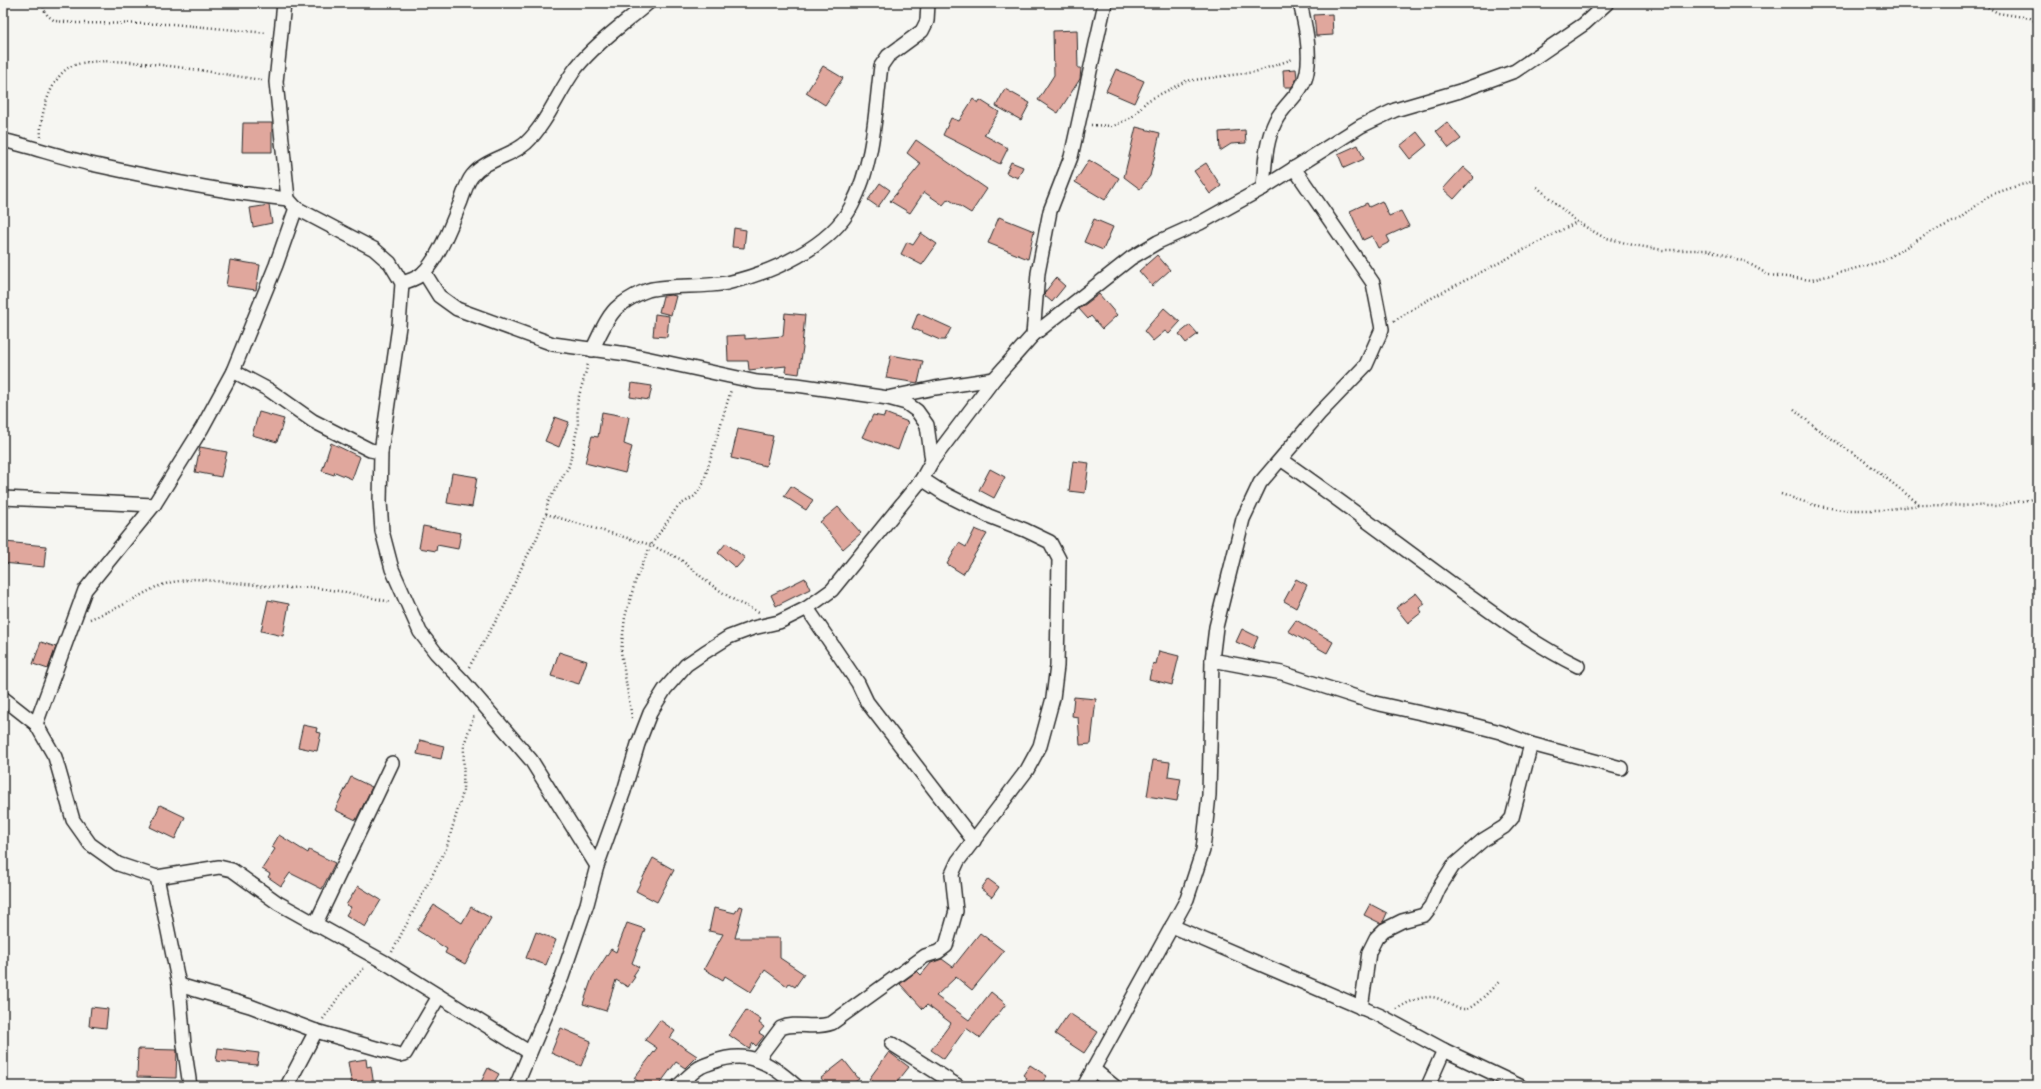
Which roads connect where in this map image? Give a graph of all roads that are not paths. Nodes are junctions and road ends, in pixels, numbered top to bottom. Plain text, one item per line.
1 (284, 3) edge
2 (648, 3) edge
3 (928, 3) edge
4 (1105, 3) edge
5 (1300, 3) edge
6 (1607, 3) edge
7 (3, 140) edge
8 (1294, 168) junction
9 (1263, 188) junction
10 (292, 203) junction
11 (424, 272) junction
12 (402, 283) junction
13 (1033, 334) junction
14 (592, 350) junction
15 (232, 371) junction
16 (994, 380) junction
17 (888, 398) junction
18 (381, 452) junction
19 (1282, 460) junction
20 (932, 461) junction
21 (922, 479) junction
22 (3, 498) edge
23 (154, 505) junction
24 (807, 608) junction
25 (1212, 660) junction
26 (1578, 666) dead end
27 (3, 698) edge
28 (36, 724) junction
29 (1531, 744) junction
30 (392, 763) dead end
31 (1621, 768) dead end
32 (974, 841) junction
33 (597, 866) junction
34 (157, 877) junction
35 (315, 925) junction
36 (1172, 926) junction
37 (179, 986) junction
38 (439, 996) junction
39 (1361, 1008) junction
40 (316, 1030) junction
41 (892, 1044) dead end
42 (1444, 1050) junction
43 (529, 1052) junction
44 (757, 1060) junction
45 (1093, 1069) junction
46 (190, 1086) edge
47 (287, 1086) edge
48 (516, 1086) edge
49 (678, 1086) edge
50 (796, 1086) edge
51 (958, 1086) edge
52 (1084, 1086) edge
53 (1114, 1086) edge
54 (1428, 1086) edge
55 (1520, 1086) edge

1 - 10 street
2 - 11 street
3 - 14 street
4 - 13 street
5 - 9 street
6 - 8 street
7 - 10 street
8 - 9 street
8 - 19 street
9 - 13 street
10 - 12 street
10 - 15 street
11 - 12 street
11 - 14 street
12 - 18 street
13 - 16 street
14 - 17 street
15 - 18 street
15 - 23 street
16 - 17 street
16 - 20 street
17 - 20 street
18 - 33 street
19 - 25 street
19 - 26 street
20 - 21 street
21 - 24 street
21 - 32 street
22 - 23 street
23 - 28 street
24 - 32 street
24 - 33 street
25 - 29 street
25 - 36 street
27 - 28 street
28 - 34 street
29 - 31 street
29 - 39 street
30 - 35 street
32 - 44 street
33 - 43 street
34 - 35 street
34 - 37 street
35 - 38 street
36 - 39 street
36 - 45 street
37 - 40 street
37 - 46 street
38 - 40 street
38 - 43 street
39 - 42 street
40 - 47 street
41 - 51 street
42 - 54 street
42 - 55 street
43 - 48 street
44 - 49 street
44 - 50 street
45 - 52 street
45 - 53 street

